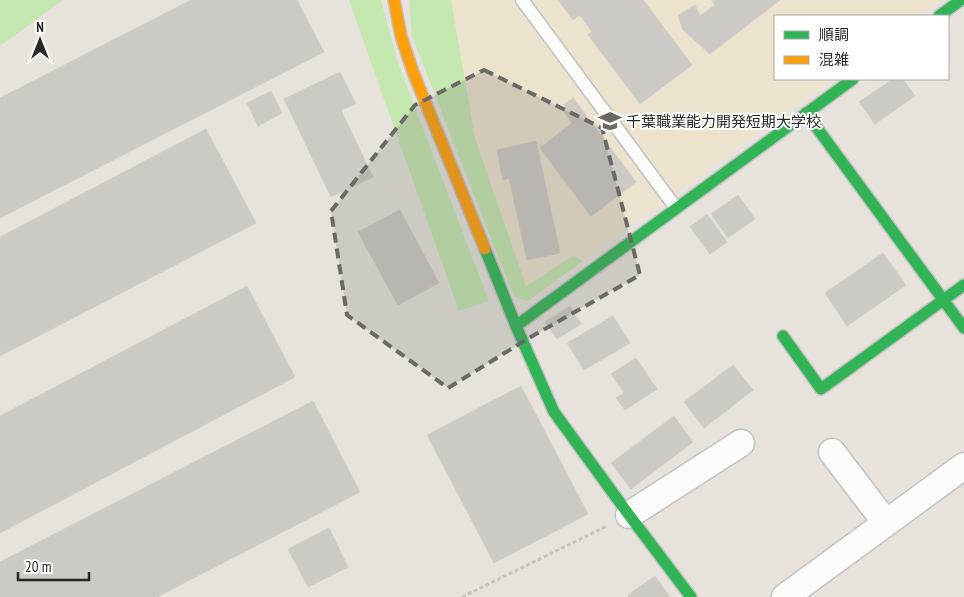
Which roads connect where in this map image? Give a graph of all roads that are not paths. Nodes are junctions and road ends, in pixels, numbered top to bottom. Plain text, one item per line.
1 (394, 0) edge
2 (522, 0) edge
3 (961, 0) edge
4 (940, 15) edge
5 (851, 80) edge
6 (806, 113) junction
7 (676, 208) junction
8 (964, 285) edge
9 (943, 300) junction
10 (516, 326) junction
11 (964, 328) edge
12 (783, 336) dead end
13 (741, 443) dead end
14 (832, 452) dead end
15 (964, 466) edge
16 (629, 515) junction
17 (886, 524) junction
18 (691, 597) edge
19 (785, 597) edge

1 - 10 street
2 - 7 lane
3 - 4 street
5 - 6 street
6 - 7 street
6 - 9 street
7 - 10 street
8 - 9 street
9 - 11 street
9 - 12 street
10 - 16 street
13 - 16 street
14 - 17 street
15 - 17 street
16 - 18 street
17 - 19 street

